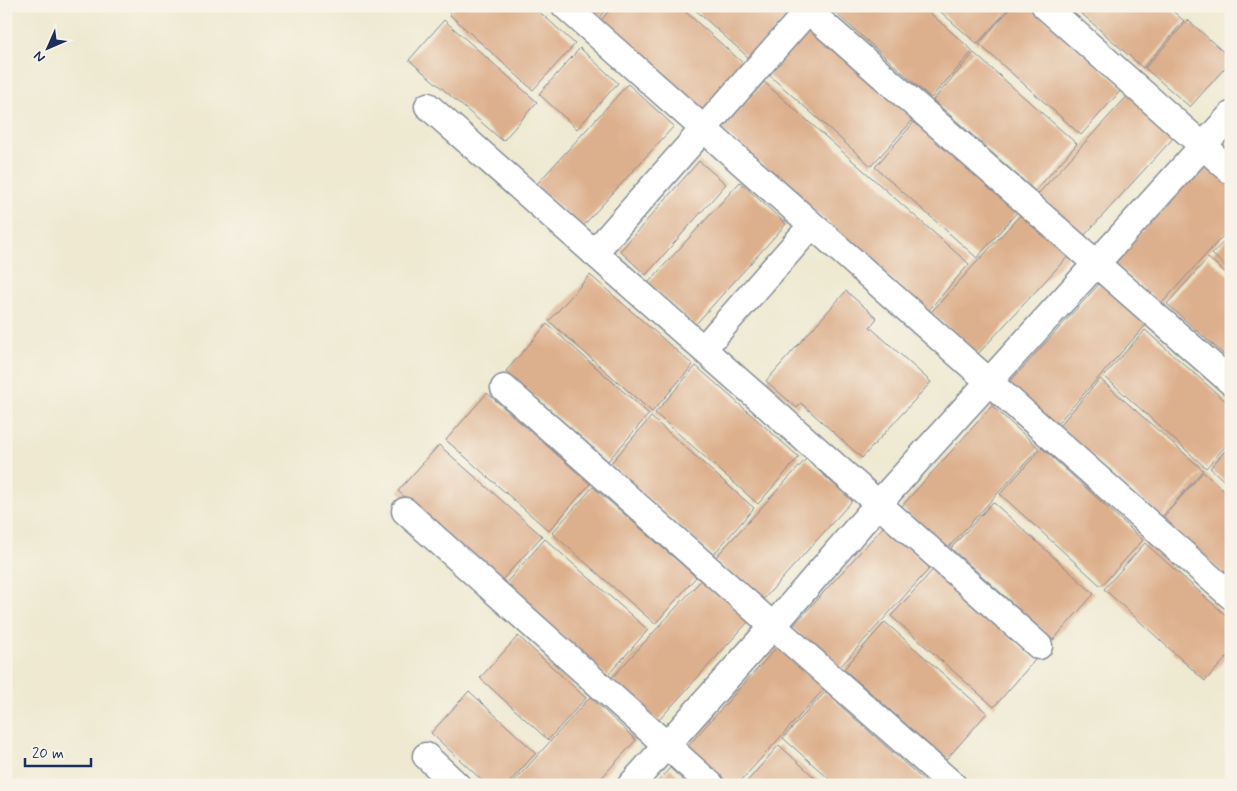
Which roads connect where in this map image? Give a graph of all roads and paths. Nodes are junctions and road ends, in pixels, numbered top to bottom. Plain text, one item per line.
1 (565, 6) edge
2 (1045, 6) edge
3 (808, 8) edge
4 (428, 106) dead end
5 (1231, 115) edge
6 (704, 129) junction
7 (1204, 147) junction
8 (1231, 171) edge
9 (812, 225) junction
10 (594, 253) junction
11 (1097, 264) junction
12 (703, 349) junction
13 (990, 382) junction
14 (1231, 382) edge
15 (504, 388) dead end
16 (878, 504) junction
17 (405, 511) dead end
18 (1231, 596) edge
19 (773, 626) junction
20 (1039, 646) dead end
21 (667, 745) junction
22 (426, 756) dead end
23 (457, 785) edge
24 (631, 785) edge
25 (711, 785) edge
26 (953, 785) edge

1 - 6 street
2 - 7 street
3 - 6 street
3 - 11 street
4 - 10 street
5 - 7 street
6 - 9 street
6 - 10 street
7 - 8 street
7 - 11 street
9 - 12 street
9 - 13 street
10 - 12 street
11 - 13 street
11 - 14 street
12 - 16 street
13 - 16 street
13 - 18 street
15 - 19 street
16 - 19 street
16 - 20 street
17 - 21 street
19 - 21 street
19 - 26 street
21 - 24 street
21 - 25 street
22 - 23 street

